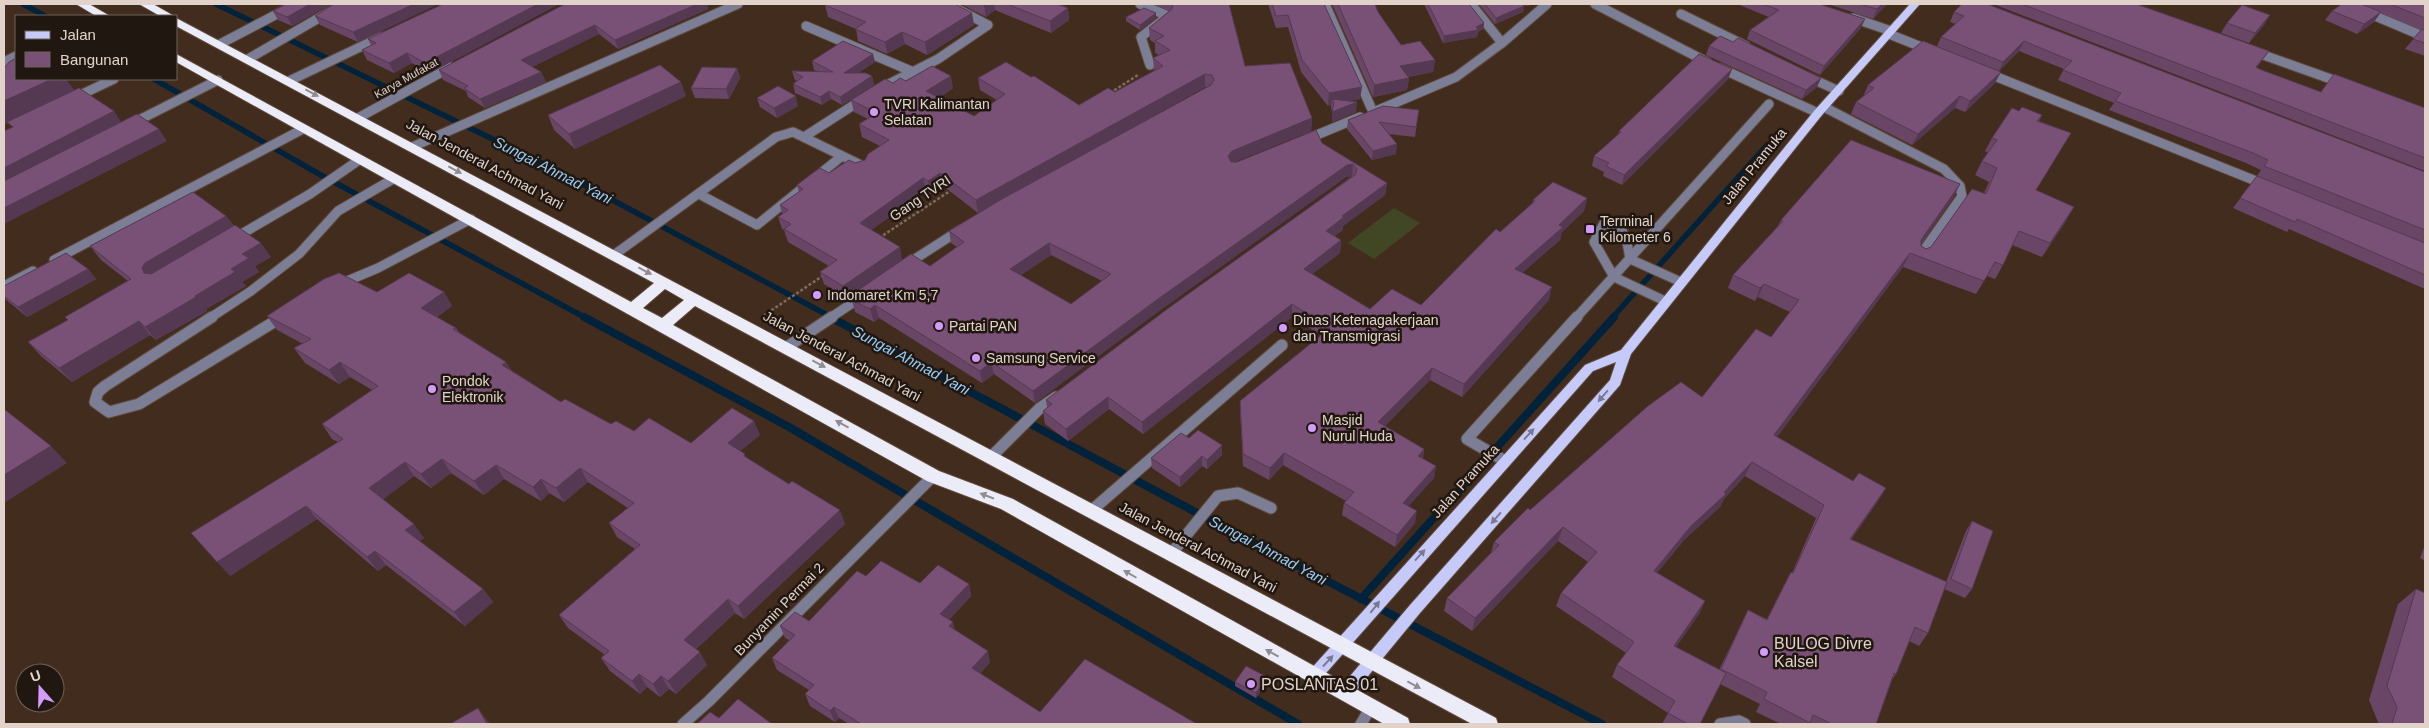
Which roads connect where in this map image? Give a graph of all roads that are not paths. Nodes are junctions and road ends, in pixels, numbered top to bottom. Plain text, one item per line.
1 (81, 4) edge
2 (145, 4) edge
3 (296, 4) edge
4 (343, 4) edge
5 (738, 4) edge
6 (948, 4) edge
7 (1140, 4) edge
8 (1325, 4) edge
9 (1471, 4) edge
10 (1547, 4) edge
11 (1594, 4) edge
12 (1915, 4) edge
13 (2347, 4) edge
14 (1681, 14) dead end
15 (102, 15) edge
16 (166, 15) edge
17 (1846, 16) edge
18 (178, 22) edge
19 (806, 26) dead end
20 (1890, 32) junction
21 (388, 33) edge
22 (2425, 37) edge
23 (1502, 43) junction
24 (220, 44) junction
25 (1753, 50) edge
26 (2250, 50) edge
27 (1934, 52) edge
28 (178, 58) edge
29 (248, 59) junction
30 (462, 61) edge
31 (1150, 65) road end
32 (1980, 70) edge
33 (911, 71) junction
34 (1796, 71) edge
35 (112, 80) edge
36 (218, 80) junction
37 (289, 81) junction
38 (2352, 87) edge
39 (1839, 91) junction
40 (66, 102) edge
41 (1769, 104) dead end
42 (1821, 110) junction
43 (1373, 112) junction
44 (358, 118) junction
45 (123, 128) edge
46 (303, 129) junction
47 (804, 137) junction
48 (1295, 144) edge
49 (412, 147) junction
50 (842, 156) junction
51 (360, 160) junction
52 (865, 167) edge
53 (393, 179) junction
54 (2271, 187) edge
55 (699, 194) junction
56 (471, 219) junction
57 (969, 225) edge
58 (226, 243) edge
59 (614, 255) junction
60 (1919, 257) edge
61 (1630, 259) junction
62 (897, 271) edge
63 (1614, 276) junction
64 (665, 282) junction
65 (1681, 282) junction
66 (4, 286) edge
67 (331, 288) edge
68 (874, 288) edge
69 (694, 299) junction
70 (1665, 301) junction
71 (632, 309) junction
72 (289, 313) edge
73 (662, 326) junction
74 (1282, 345) dead end
75 (787, 347) junction
76 (1625, 353) junction
77 (1064, 390) edge
78 (1496, 456) junction
79 (991, 457) junction
80 (934, 476) junction
81 (1271, 508) dead end
82 (1091, 511) junction
83 (1171, 554) junction
84 (1343, 646) junction
85 (1371, 662) junction
86 (1314, 676) junction
87 (1345, 693) junction
88 (1371, 707) junction
89 (683, 724) edge
90 (1361, 724) edge
91 (1401, 724) edge
92 (1489, 724) edge
93 (1720, 724) edge
94 (1745, 724) edge

1 - 15 highway
2 - 16 highway
3 - 24 street
4 - 29 street
5 - 49 street
6 - 33 street
7 - 31 street
8 - 43 street
9 - 23 street
10 - 23 street
11 - 42 street
12 - 20 main road, Jalan Pramuka
13 - 22 street
14 - 25 street
17 - 20 street
18 - 24 highway, Jalan Jenderal Achmad Yani
19 - 33 street
20 - 27 street
20 - 39 main road, Jalan Pramuka
21 - 37 street
23 - 43 street
24 - 29 highway, Jalan Jenderal Achmad Yani
26 - 38 street
28 - 36 highway
29 - 37 highway, Jalan Jenderal Achmad Yani
30 - 44 street, Karya Mufakat
32 - 54 street
33 - 47 street
34 - 39 street
35 - 40 street
36 - 45 street
36 - 46 highway
37 -> 44 highway, Jalan Jenderal Achmad Yani
39 - 42 main road, Jalan Pramuka
41 - 61 street
42 - 60 street
42 - 65 main road, Jalan Pramuka
43 - 48 street
44 - 49 highway, Jalan Jenderal Achmad Yani
46 - 51 highway
46 - 66 street
47 - 50 street
47 - 55 street
49 -> 59 highway, Jalan Jenderal Achmad Yani
50 - 52 street
50 - 55 street
51 - 53 highway
51 - 58 street
53 - 56 highway
53 - 72 street
55 - 59 street
56 - 67 street
56 - 71 highway
57 - 62 street
59 -> 64 highway, Jalan Jenderal Achmad Yani
61 - 63 street
61 - 63 street
61 - 65 street
63 - 70 street
63 - 78 street
64 - 69 highway, Jalan Jenderal Achmad Yani
64 - 71 highway
65 - 70 main road, Jalan Pramuka
68 - 75 street
69 - 73 highway
69 - 75 highway, Jalan Jenderal Achmad Yani
70 - 76 main road, Jalan Pramuka
71 - 73 highway
80 -> 73 highway
74 - 82 street
75 -> 79 highway, Jalan Jenderal Achmad Yani
78 -> 76 main road, Jalan Pramuka
76 -> 85 main road, Jalan Pramuka
77 - 79 street
84 -> 78 main road, Jalan Pramuka
79 - 82 highway, Jalan Jenderal Achmad Yani
86 -> 80 highway
80 - 89 street, Bunyamin Permai 2
81 - 83 street
82 - 83 highway, Jalan Jenderal Achmad Yani
83 - 84 highway, Jalan Jenderal Achmad Yani
84 - 85 highway, Jalan Jenderal Achmad Yani
86 -> 84 main road, Jalan Pramuka
85 - 87 main road, Jalan Pramuka
85 -> 92 highway, Jalan Jenderal Achmad Yani
86 - 87 highway
87 - 88 highway
88 - 90 street
88 - 91 highway
93 - 94 street

